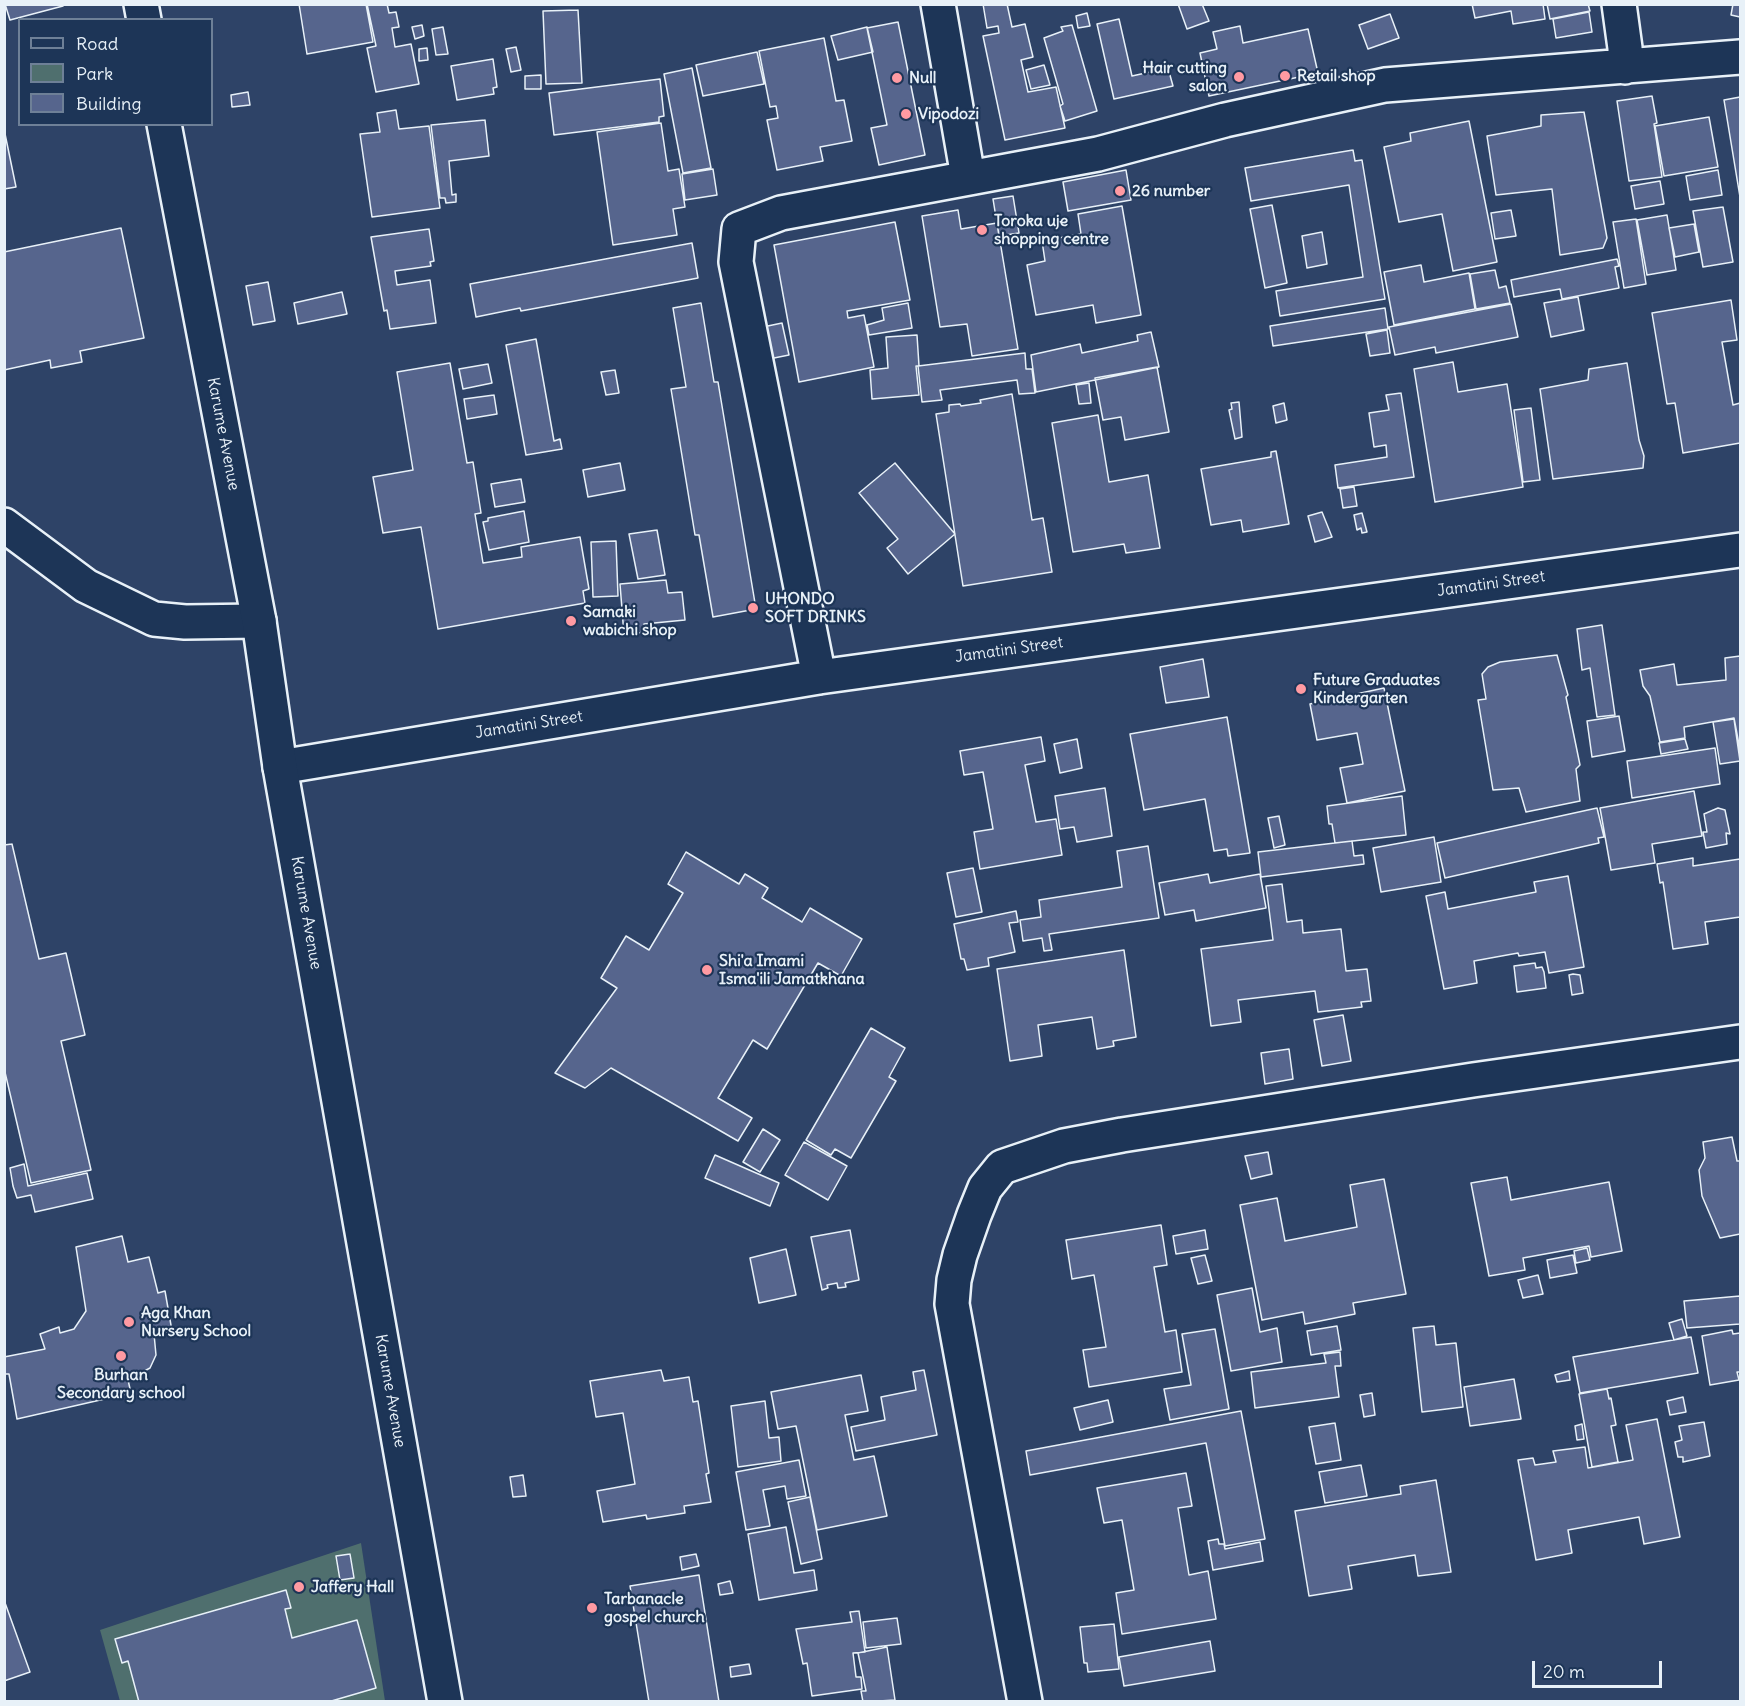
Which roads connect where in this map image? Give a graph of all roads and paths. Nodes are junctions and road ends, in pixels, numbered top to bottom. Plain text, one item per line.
1 (938, 4) edge
2 (1619, 4) edge
3 (1740, 57) edge
4 (1625, 67) junction
5 (164, 126) edge
6 (968, 177) junction
7 (4, 525) edge
8 (1740, 550) edge
9 (259, 621) junction
10 (819, 677) junction
11 (280, 766) junction
12 (1740, 1042) edge
13 (445, 1701) edge
14 (1025, 1701) edge

1 - 6 street
2 - 4 street
3 - 4 street
4 - 6 street
5 - 9 street, Karume Avenue
6 - 10 street
7 - 9 street
8 - 10 street, Jamatini Street
9 - 11 street, Karume Avenue
10 - 11 street, Jamatini Street
11 - 13 street, Karume Avenue
12 - 14 street

